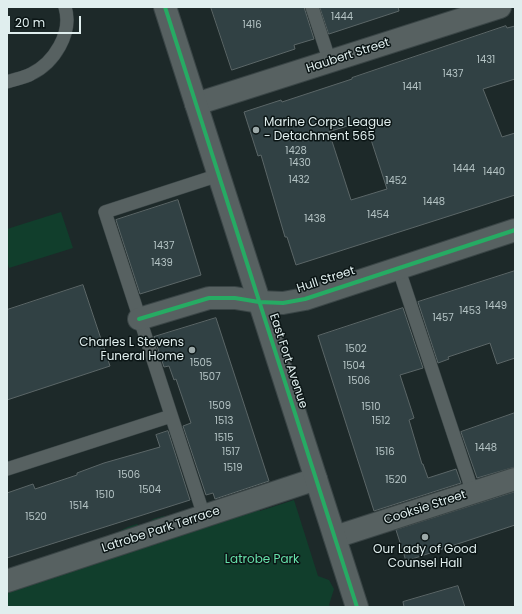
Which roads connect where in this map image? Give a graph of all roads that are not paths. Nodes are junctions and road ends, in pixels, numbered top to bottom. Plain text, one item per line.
1 (65, 7) edge
2 (164, 7) edge
3 (312, 7) edge
4 (500, 7) edge
5 (330, 62) junction
6 (7, 82) edge
7 (196, 104) junction
8 (219, 175) junction
9 (515, 230) edge
10 (398, 267) junction
11 (259, 302) junction
12 (139, 319) junction
13 (171, 416) junction
14 (7, 469) edge
15 (316, 479) junction
16 (515, 479) edge
17 (473, 493) junction
18 (204, 516) junction
19 (335, 537) junction
20 (7, 582) edge
21 (357, 607) edge

1 - 6 lane
2 - 7 street, East Fort Avenue
3 - 5 lane
4 - 5 street, Haubert Street
5 - 7 street, Haubert Street
7 - 8 street, East Fort Avenue
8 - 11 street, East Fort Avenue
8 - 12 lane
9 - 10 street, Hull Street
10 - 11 street, Hull Street
10 - 17 lane
11 - 12 street, Hull Street
11 - 15 street, East Fort Avenue
12 - 13 lane
13 - 14 lane
13 - 18 lane
15 - 18 street, Latrobe Park Terrace
15 - 19 street, East Fort Avenue
16 - 17 street, Cooksie Street
17 - 19 street, Cooksie Street
18 - 20 street, Latrobe Park Terrace
19 - 21 street, East Fort Avenue

